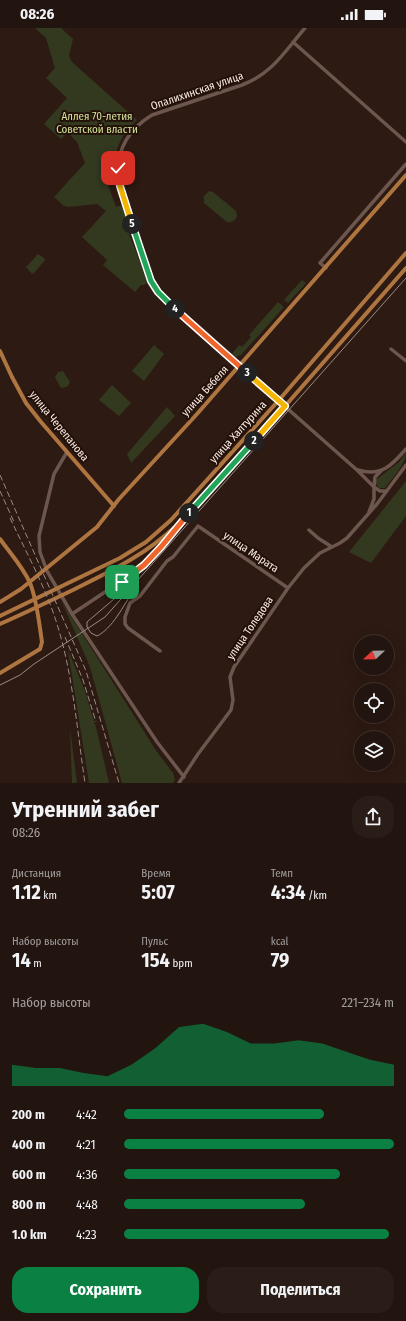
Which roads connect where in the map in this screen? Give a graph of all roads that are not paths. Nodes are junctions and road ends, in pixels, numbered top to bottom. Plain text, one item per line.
1 (305, 28) edge
2 (293, 42) junction
3 (406, 142) edge
4 (406, 164) edge
5 (406, 175) edge
6 (406, 253) edge
7 (326, 268) junction
8 (406, 268) edge
9 (391, 349) dead end
10 (0, 351) edge
11 (406, 361) edge
12 (239, 366) junction
13 (279, 400) junction
14 (285, 406) junction
15 (406, 448) edge
16 (67, 452) junction
17 (406, 465) edge
18 (357, 470) junction
19 (381, 471) junction
20 (374, 487) junction
21 (387, 491) junction
22 (114, 506) junction
23 (369, 512) junction
24 (176, 526) junction
25 (309, 530) dead end
26 (0, 539) edge
27 (332, 547) junction
28 (288, 588) junction
29 (0, 602) edge
30 (72, 614) junction
31 (22, 615) junction
32 (0, 616) edge
33 (0, 624) edge
34 (0, 627) edge
35 (160, 651) dead end
36 (0, 673) edge
37 (184, 777) junction
38 (179, 783) edge

1 - 2 street, Опалихинская улица
2 - 3 street
2 - 12 street, Опалихинская улица
4 - 7 street
5 - 7 main road, улица Бебеля
6 - 13 main road, улица Халтурина
7 - 12 main road, улица Бебеля
8 - 14 main road, улица Халтурина
9 - 11 street
10 - 16 main road, улица Черепанова
12 - 13 street, Опалихинская улица
12 - 22 main road, улица Бебеля
13 - 14 street, Опалихинская улица
13 - 32 main road, улица Халтурина
14 - 18 street, Опалихинская улица
14 - 24 main road, улица Халтурина
15 - 19 street
16 - 22 main road, улица Черепанова
16 - 30 street
17 - 21 street, улица Толедова
18 - 19 street
18 - 20 street, Опалихинская улица
19 - 20 street
20 - 21 street
20 - 23 street
21 - 23 street, улица Толедова
22 - 29 main road, улица Бебеля
23 - 27 street, улица Толедова
24 - 30 street
24 - 31 main road, улица Халтурина
25 - 27 street
26 - 36 main road
27 - 28 street, улица Толедова
28 - 35 street, улица Марата
28 - 37 street, улица Толедова
30 - 37 street
31 - 33 main road
31 - 34 main road
37 - 38 street, улица Толедова

